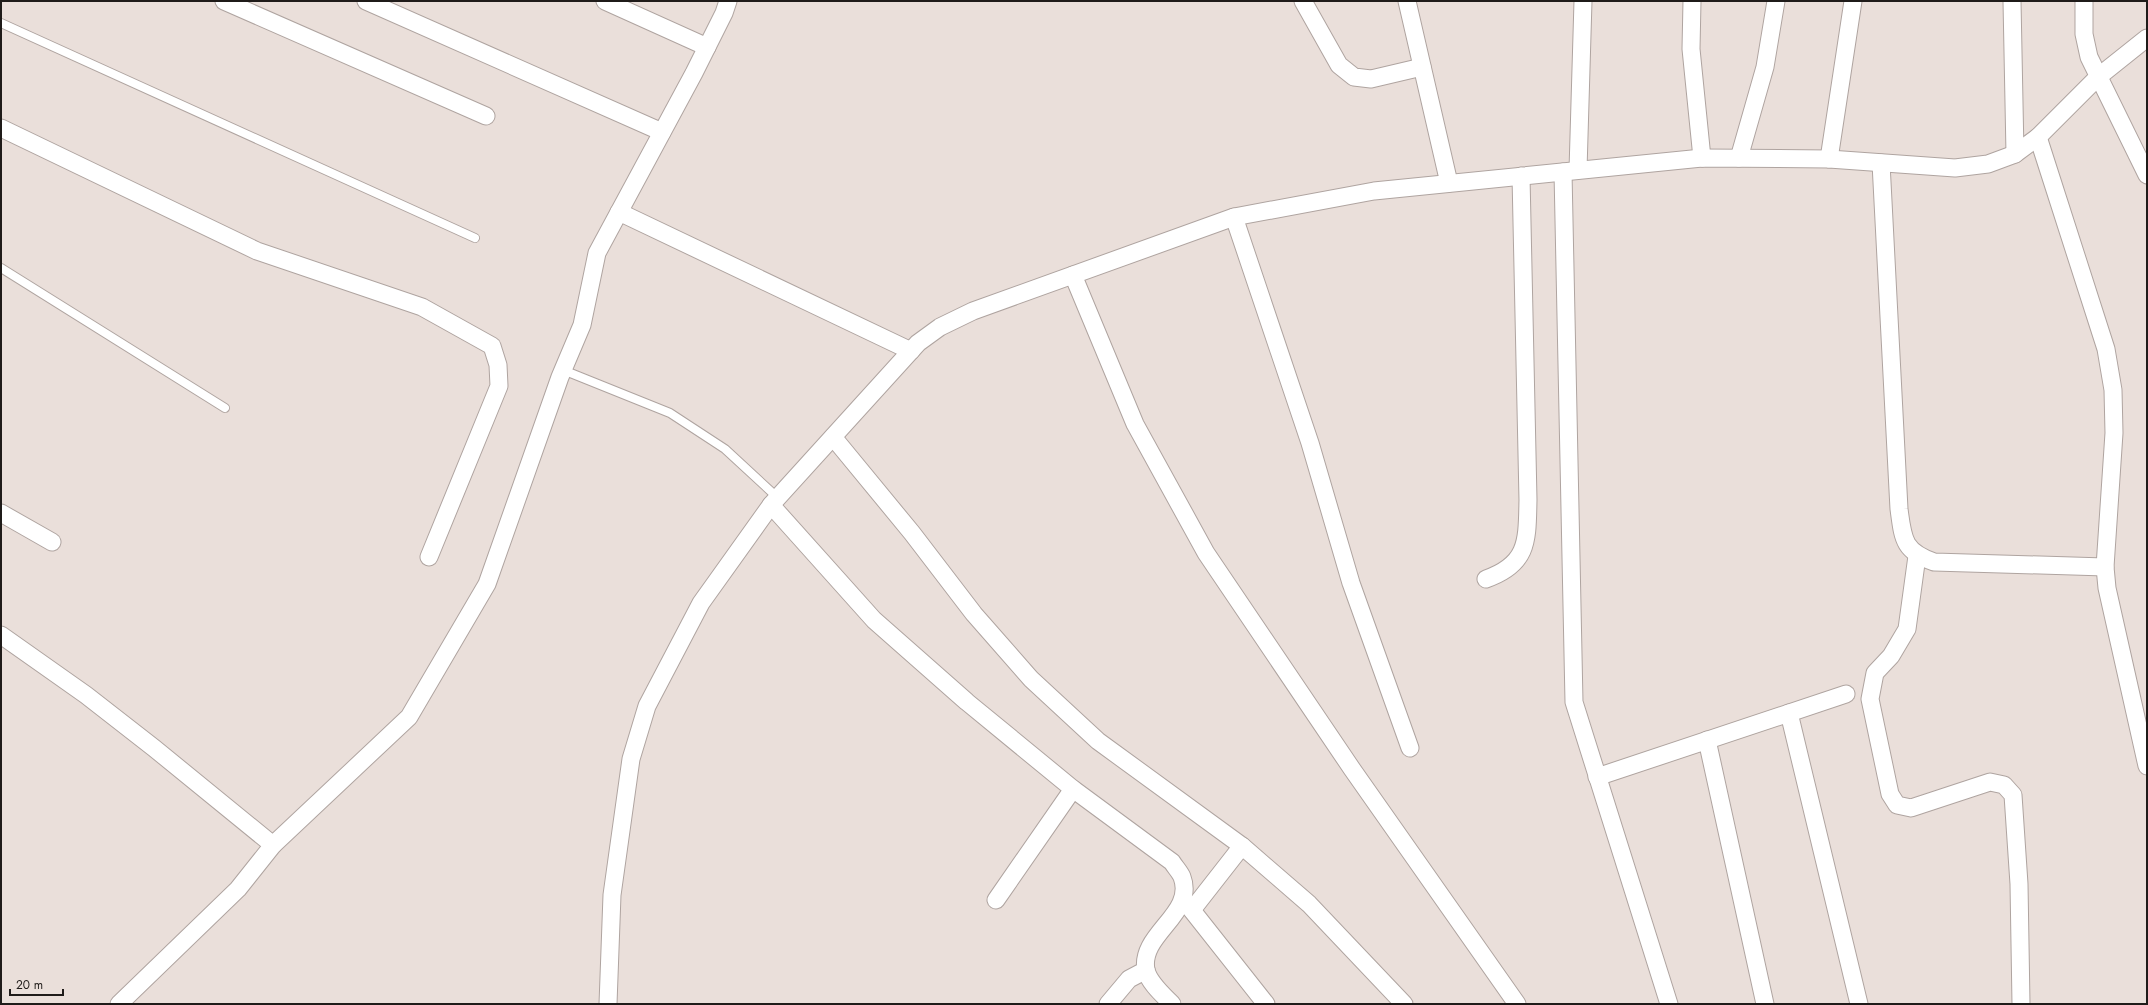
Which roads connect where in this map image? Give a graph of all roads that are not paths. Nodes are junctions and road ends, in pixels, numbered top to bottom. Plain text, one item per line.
1 (224, 1) edge
2 (366, 1) edge
3 (605, 1) edge
4 (728, 1) edge
5 (1303, 1) edge
6 (1406, 1) edge
7 (1583, 1) edge
8 (1692, 1) edge
9 (1776, 1) edge
10 (1854, 1) edge
11 (2012, 1) edge
12 (2084, 1) edge
13 (1, 23) edge
14 (2147, 38) edge
15 (707, 47) junction
16 (1422, 67) junction
17 (2098, 77) junction
18 (486, 116) dead end
19 (1, 128) edge
20 (662, 132) junction
21 (2038, 137) junction
22 (2015, 154) junction
23 (1702, 158) junction
24 (1739, 158) junction
25 (1829, 159) junction
26 (1881, 163) junction
27 (1570, 171) junction
28 (2147, 175) edge
29 (1521, 176) junction
30 (1449, 183) junction
31 (620, 212) junction
32 (1234, 217) junction
33 (475, 238) dead end
34 (1, 268) edge
35 (1073, 275) junction
36 (911, 351) junction
37 (563, 370) junction
38 (225, 408) dead end
39 (833, 437) junction
40 (774, 502) junction
41 (1, 513) edge
42 (52, 542) dead end
43 (1917, 556) junction
44 (429, 557) dead end
45 (2105, 567) junction
46 (1486, 579) dead end
47 (1, 635) edge
48 (1846, 694) dead end
49 (1789, 713) junction
50 (1707, 740) junction
51 (1410, 748) dead end
52 (2146, 758) edge
53 (1597, 777) junction
54 (1073, 789) junction
55 (273, 844) junction
56 (1242, 846) junction
57 (996, 900) dead end
58 (1188, 905) junction
59 (1146, 970) junction
60 (124, 1002) edge
61 (608, 1004) edge
62 (1108, 1004) edge
63 (1172, 1004) edge
64 (1266, 1004) edge
65 (1404, 1004) edge
66 (1517, 1004) edge
67 (1669, 1004) edge
68 (1765, 1004) edge
69 (1859, 1004) edge
70 (2020, 1004) edge

1 - 18 street
2 - 20 street
3 - 15 street
4 - 15 street
5 - 16 street
6 - 16 street
7 - 27 street
8 - 23 street
9 - 24 street
10 - 25 street
11 - 22 street
12 - 17 street
13 - 33 lane
14 - 17 street
15 - 20 street
16 - 30 street
17 - 21 street
17 - 28 street
19 - 44 street
20 - 31 street
21 - 22 street
21 - 45 street
22 - 26 street
23 - 24 street
23 - 27 street
24 - 25 street
25 - 26 street
26 - 43 street
27 - 29 street
27 - 53 street
29 - 30 street
29 - 46 street
30 - 32 street
31 - 36 street
31 - 37 street
32 - 35 street
32 - 51 street
34 - 38 lane
35 - 36 street
35 - 66 street
36 - 39 street
37 - 40 lane
37 - 55 street
39 - 40 street
39 - 56 street
40 - 54 street
40 - 61 street
41 - 42 street
43 - 45 street
43 - 70 street
45 - 52 street
47 - 55 street
48 - 49 street
49 - 50 street
49 - 69 street
50 - 53 street
50 - 68 street
53 - 67 street
54 - 57 street
54 - 58 street
55 - 60 street
56 - 58 street
56 - 65 street
58 - 59 street
58 - 64 street
59 - 62 street
59 - 63 street

